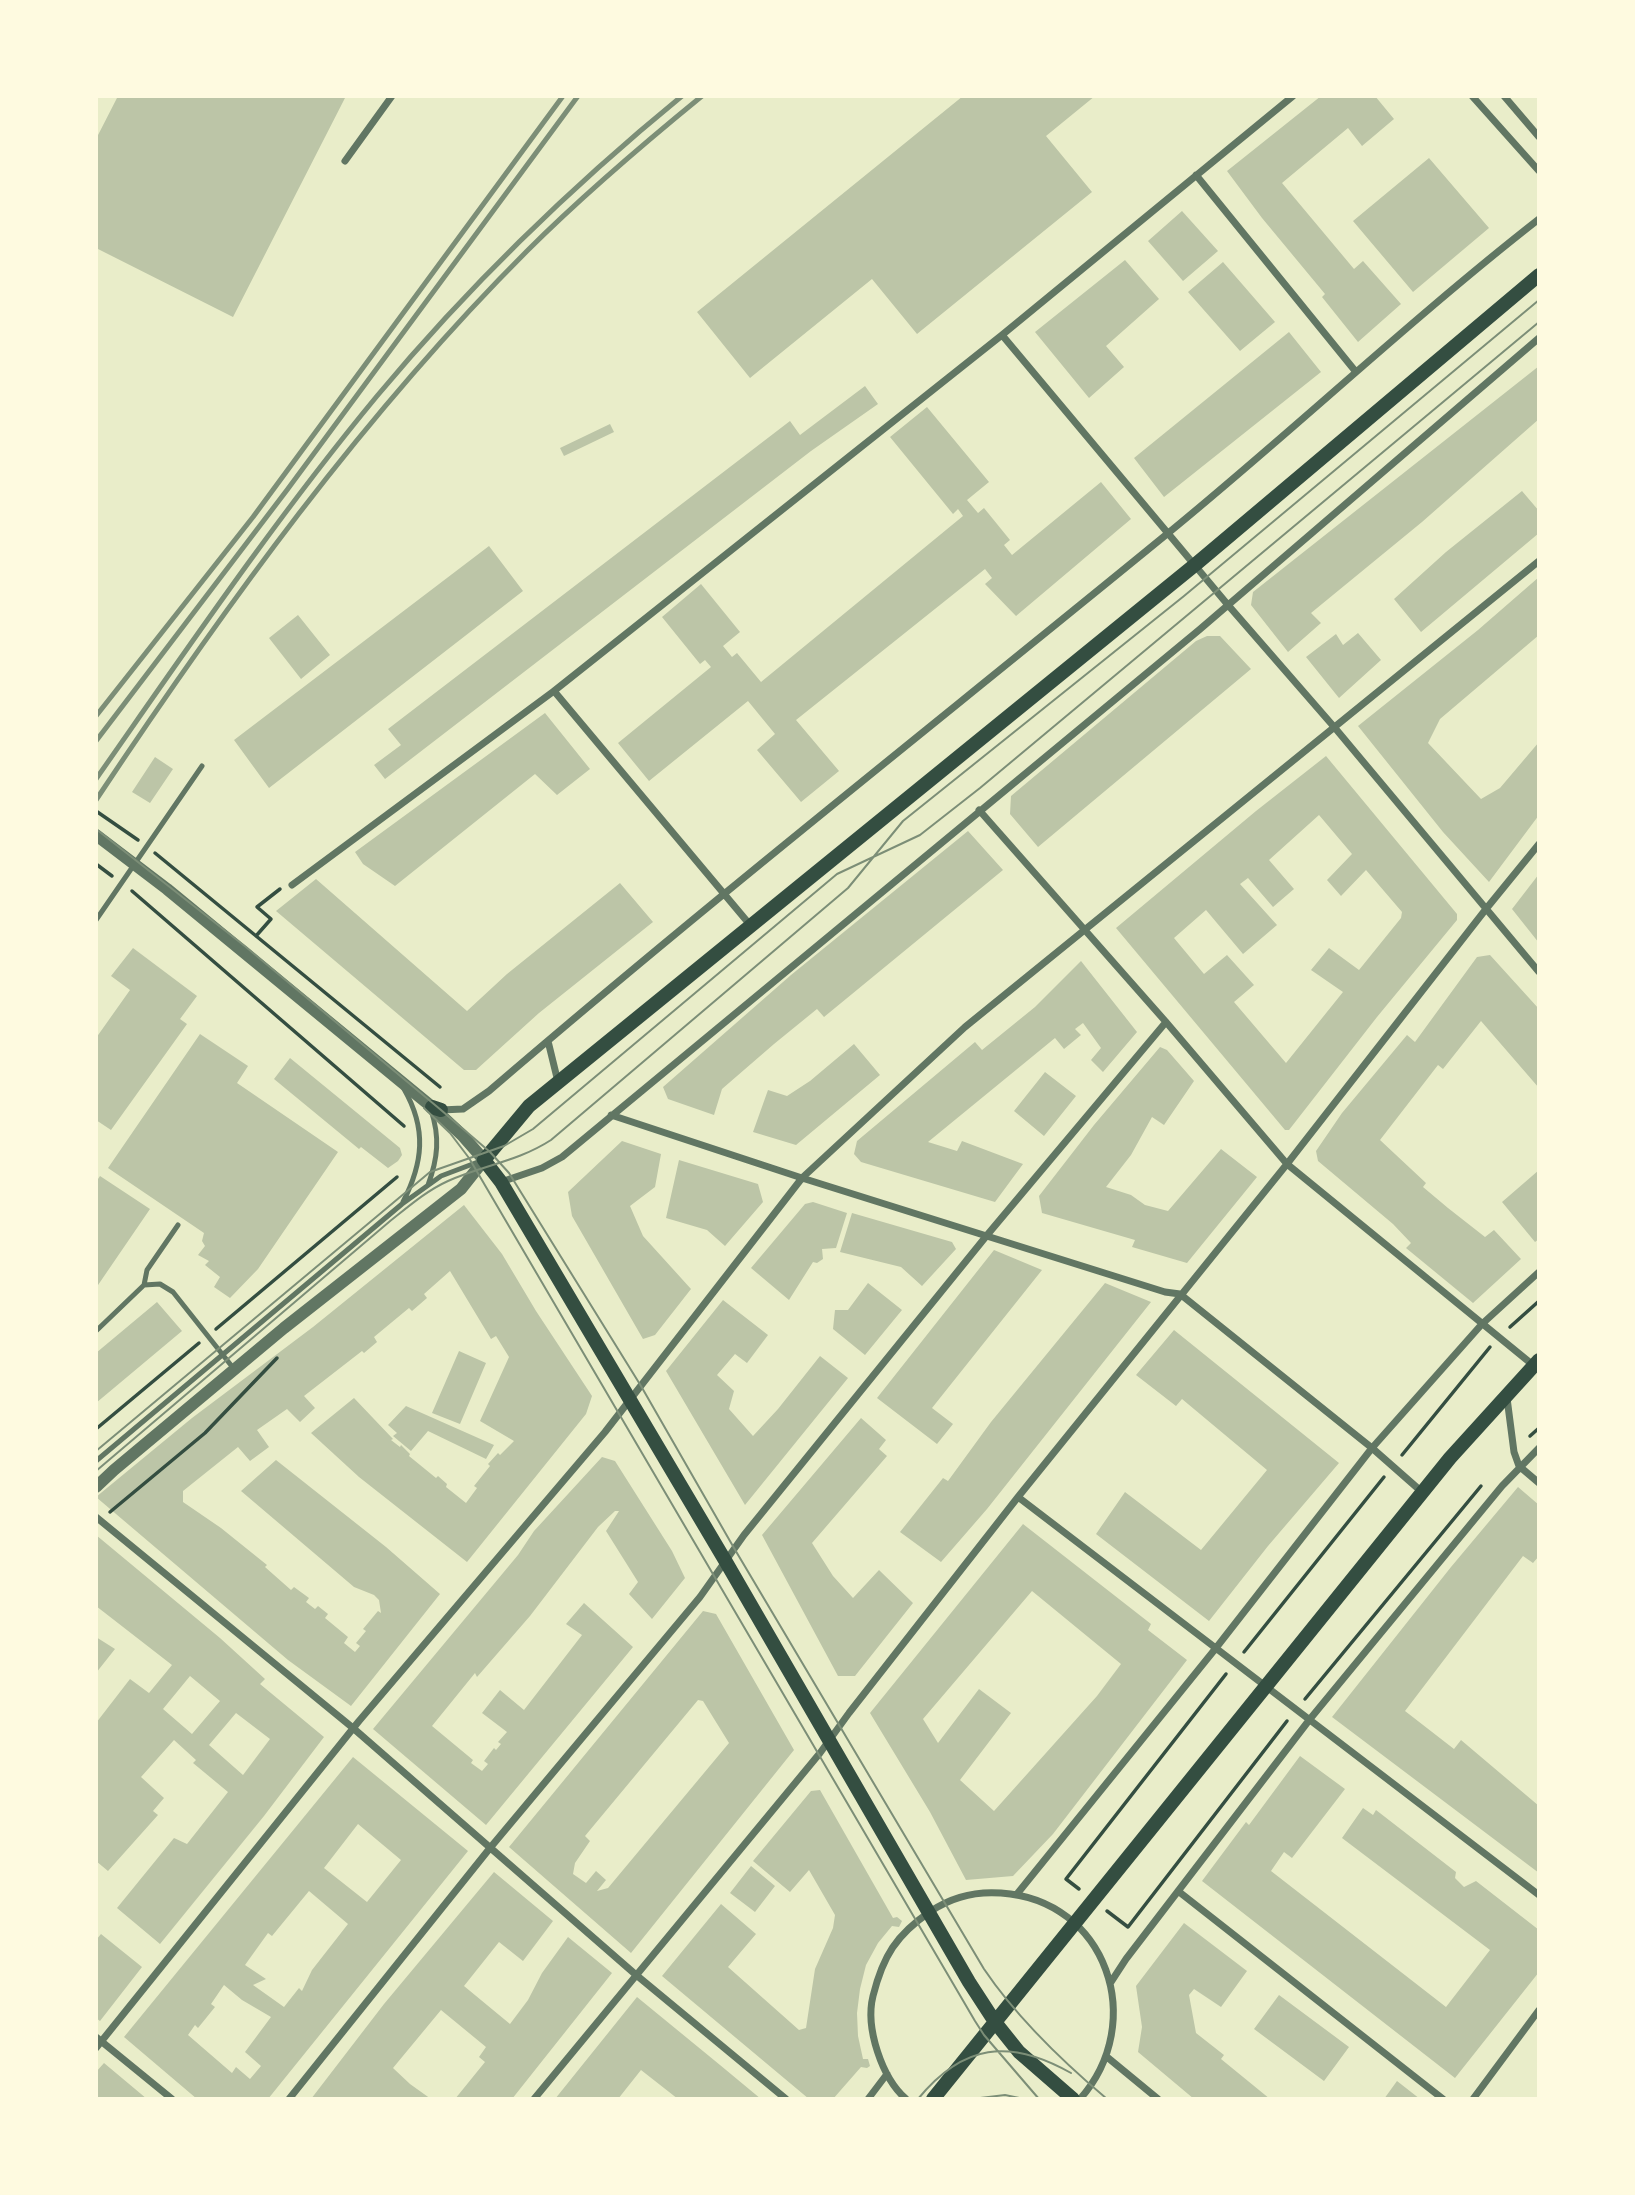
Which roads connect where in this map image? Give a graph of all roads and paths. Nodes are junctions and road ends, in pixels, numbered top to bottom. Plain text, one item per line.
1 (392, 96) edge
2 (1293, 96) edge
3 (1472, 96) edge
4 (1504, 96) edge
5 (1539, 137) edge
6 (345, 161) dead end
7 (1539, 171) edge
8 (1196, 175) junction
9 (1539, 219) edge
10 (1539, 275) edge
11 (1002, 335) junction
12 (1539, 338) edge
13 (1356, 372) junction
14 (1169, 532) junction
15 (1539, 561) edge
16 (1196, 565) junction
17 (1228, 604) junction
18 (554, 691) junction
19 (1335, 728) junction
20 (202, 766) dead end
21 (979, 810) junction
22 (96, 811) edge
23 (115, 825) dead end
24 (96, 835) edge
25 (1539, 844) edge
26 (180, 874) dead end
27 (292, 885) dead end
28 (279, 889) dead end
29 (724, 892) junction
30 (155, 909) dead end
31 (1486, 909) junction
32 (96, 920) edge
33 (751, 926) junction
34 (1084, 929) junction
35 (256, 936) junction
36 (243, 951) junction
37 (1539, 972) edge
38 (1166, 1022) junction
39 (548, 1041) junction
40 (399, 1081) junction
41 (558, 1082) junction
42 (440, 1087) dead end
43 (434, 1107) junction
44 (611, 1115) junction
45 (406, 1128) dead end
46 (1287, 1164) junction
47 (480, 1166) junction
48 (397, 1177) dead end
49 (802, 1178) junction
50 (500, 1182) junction
51 (428, 1185) junction
52 (402, 1204) junction
53 (178, 1225) dead end
54 (988, 1234) junction
55 (1539, 1272) edge
56 (144, 1285) junction
57 (1180, 1294) junction
58 (1539, 1301) edge
59 (1482, 1324) junction
60 (96, 1331) edge
61 (208, 1336) junction
62 (1498, 1337) junction
63 (222, 1354) junction
64 (1536, 1363) edge
65 (234, 1369) junction
66 (1507, 1394) junction
67 (631, 1400) junction
68 (96, 1429) edge
69 (205, 1433) dead end
70 (1372, 1448) junction
71 (1539, 1448) edge
72 (96, 1461) edge
73 (1393, 1466) junction
74 (1520, 1466) junction
75 (1539, 1483) edge
76 (96, 1487) edge
77 (1423, 1492) junction
78 (1018, 1497) junction
79 (111, 1511) dead end
80 (96, 1517) edge
81 (726, 1562) junction
82 (1216, 1648) junction
83 (1235, 1663) junction
84 (1267, 1687) junction
85 (1310, 1719) junction
86 (353, 1728) junction
87 (829, 1740) junction
88 (490, 1848) junction
89 (1066, 1879) dead end
90 (1178, 1891) junction
91 (1017, 1894) junction
92 (1539, 1895) edge
93 (929, 1913) junction
94 (1074, 1922) junction
95 (635, 1974) junction
96 (1111, 1982) junction
97 (1539, 2010) edge
98 (995, 2022) junction
99 (98, 2042) edge
100 (1107, 2057) junction
101 (887, 2074) junction
102 (172, 2099) edge
103 (289, 2099) edge
104 (534, 2099) edge
105 (786, 2099) edge
106 (868, 2099) edge
107 (906, 2099) edge
108 (933, 2099) edge
109 (1073, 2099) edge
110 (1080, 2099) edge
111 (1158, 2099) edge
112 (1443, 2099) edge
113 (1473, 2099) edge

1 - 6 street
2 - 8 street
3 - 7 street
4 - 5 street
8 - 11 street
8 - 13 street
9 - 13 street
10 - 16 main road
11 - 14 street
11 - 18 street
12 - 17 street
13 - 14 street
14 - 16 street
14 - 29 street
15 - 19 street
16 - 17 street
16 - 33 main road
17 - 19 street
17 - 21 street
18 - 27 street
18 - 29 street
19 - 31 street
19 - 34 street
20 - 32 lane
21 - 34 street
21 - 44 street
22 - 23 path
24 - 36 street
25 - 31 street
26 - 35 path
28 - 35 path
29 - 33 street
29 - 39 street
30 - 45 path
31 - 37 street
31 - 46 street
33 - 41 main road
34 - 38 street
34 - 49 street
35 - 36 path
35 - 42 path
36 - 40 street
38 - 46 street
38 - 54 street
39 - 41 street
39 - 43 street
40 - 43 street
40 - 52 lane
41 - 47 main road
43 - 47 street
43 - 51 lane
44 - 49 street
44 - 50 street
46 - 57 street
46 - 59 street
47 - 50 main road
47 - 51 lane
47 - 65 street
48 - 61 path
49 - 54 street
49 - 67 street
50 - 67 main road
51 - 52 lane
52 - 63 lane
53 - 56 lane
54 - 57 street
54 - 81 street
55 - 59 street
56 - 60 lane
56 - 61 lane
57 - 70 street
57 - 78 street
58 - 62 path
59 - 62 street
59 - 70 street
61 - 63 lane
61 - 68 path
62 - 64 street
62 - 73 path
63 - 65 lane
63 - 72 lane
64 - 66 main road
65 - 76 street
66 - 74 street
66 - 77 main road
67 - 81 main road
67 - 86 street
69 - 79 path
70 - 73 street
70 - 82 street
71 - 74 street
73 - 77 street
73 - 83 path
74 - 75 street
74 - 85 street
77 - 84 main road
78 - 82 street
78 - 87 street
80 - 86 street
81 - 87 main road
81 - 88 street
82 - 83 street
82 - 91 street
83 - 84 street
83 - 89 path
84 - 85 street
84 - 94 main road
85 - 90 street
85 - 92 street
86 - 88 street
86 - 99 street
87 - 93 main road
87 - 95 street
88 - 95 street
88 - 103 street
90 - 96 street
90 - 112 street
91 - 93 street
91 - 94 street
93 - 98 main road
93 - 101 street
94 - 96 street
94 - 98 main road
95 - 104 street
95 - 105 street
96 - 100 street
97 - 113 street
98 - 108 main road
98 - 109 main road
99 - 102 street
100 - 110 street
100 - 111 street
101 - 106 street
101 - 107 street

